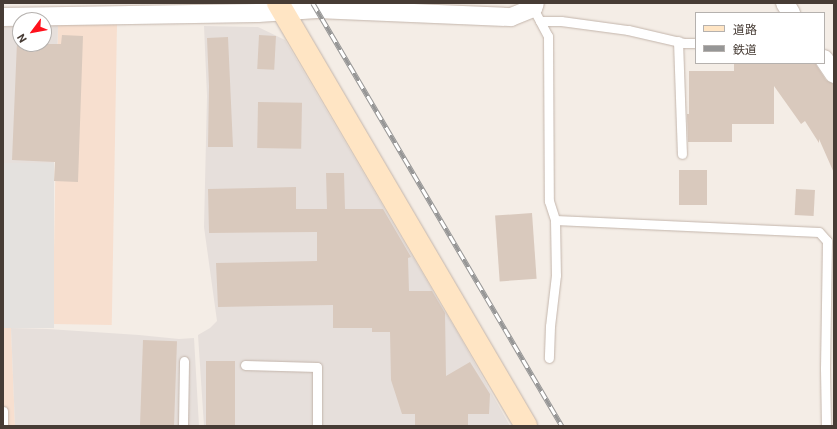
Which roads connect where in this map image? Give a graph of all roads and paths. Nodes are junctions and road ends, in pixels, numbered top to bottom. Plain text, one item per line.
1 (785, 3) edge
2 (339, 7) edge
3 (281, 8) edge
4 (536, 11) edge
5 (790, 12) edge
6 (3, 18) edge
7 (678, 41) junction
8 (695, 43) edge
9 (825, 60) edge
10 (834, 74) edge
11 (682, 154) dead end
12 (555, 220) junction
13 (549, 358) dead end
14 (184, 361) dead end
15 (245, 365) dead end
16 (3, 411) edge
17 (4, 426) edge
18 (183, 426) edge
19 (317, 426) edge
20 (526, 426) edge
21 (826, 426) edge

1 - 5 street
2 - 3 street
2 - 4 street
3 - 6 street
3 - 20 street
4 - 7 lane
4 - 12 lane
7 - 8 lane
7 - 11 lane
9 - 10 street
12 - 13 lane
12 - 21 lane
14 - 18 lane
15 - 19 lane
16 - 17 lane

